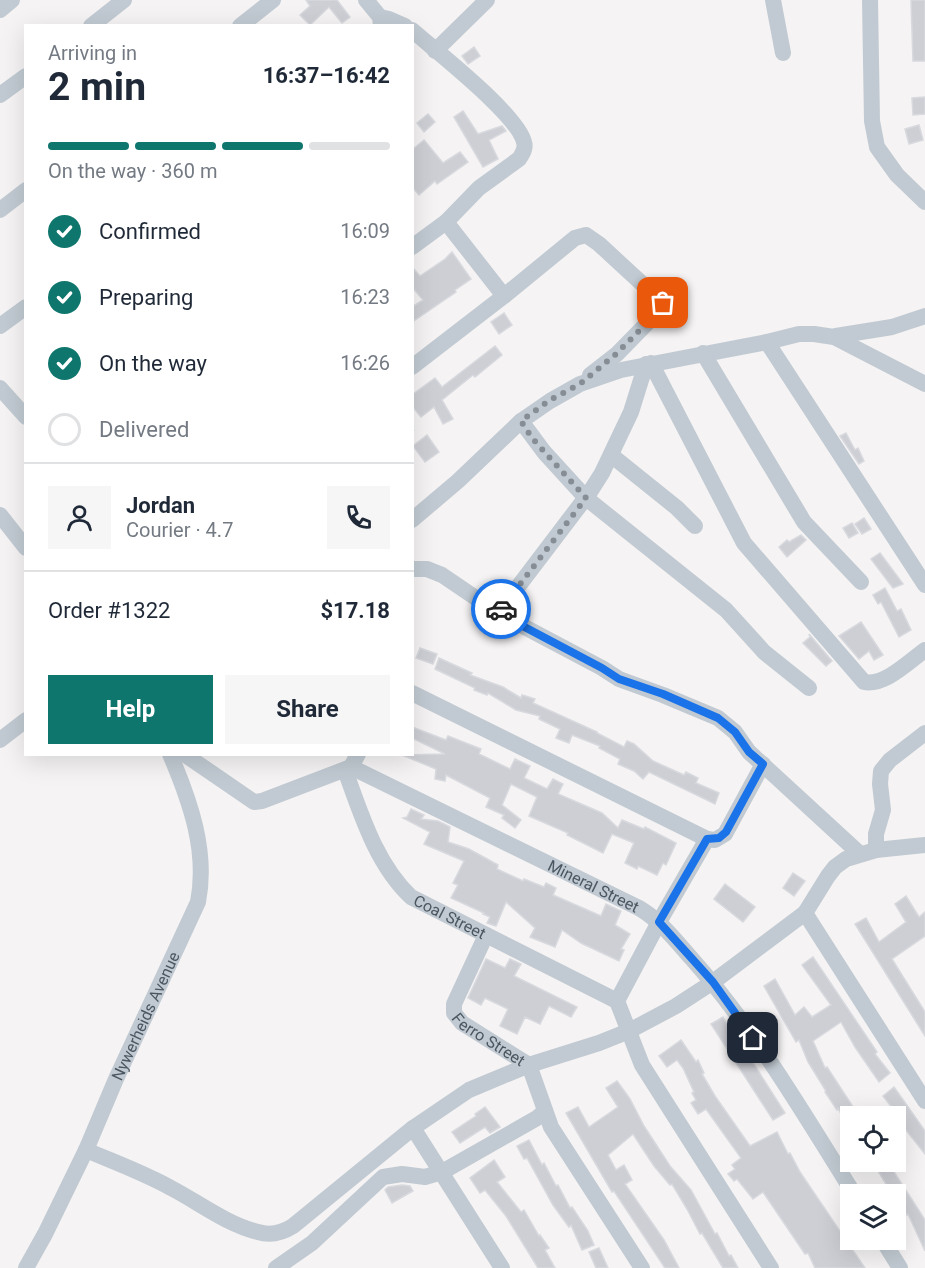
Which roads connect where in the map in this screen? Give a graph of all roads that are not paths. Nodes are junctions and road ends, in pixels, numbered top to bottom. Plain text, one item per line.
1 (12, 0) edge
2 (124, 0) edge
3 (273, 0) edge
4 (487, 0) edge
5 (773, 0) edge
6 (870, 0) edge
7 (374, 9) edge
8 (0, 10) edge
9 (94, 24) edge
10 (243, 24) edge
11 (401, 24) edge
12 (414, 32) edge
13 (435, 51) junction
14 (783, 54) dead end
15 (24, 77) edge
16 (2, 89) edge
17 (24, 192) edge
18 (925, 202) edge
19 (0, 210) edge
20 (446, 222) junction
21 (414, 246) edge
22 (504, 296) junction
23 (24, 308) edge
24 (925, 316) edge
25 (0, 326) edge
26 (834, 337) junction
27 (767, 342) junction
28 (703, 353) junction
29 (648, 364) junction
30 (414, 365) edge
31 (580, 384) junction
32 (925, 384) edge
33 (0, 388) edge
34 (24, 415) edge
35 (521, 421) junction
36 (611, 455) junction
37 (586, 498) junction
38 (0, 515) edge
39 (414, 518) edge
40 (695, 526) dead end
41 (24, 545) edge
42 (414, 568) edge
43 (861, 582) dead end
44 (925, 585) edge
45 (498, 613) junction
46 (925, 650) edge
47 (808, 688) dead end
48 (414, 694) edge
49 (24, 722) edge
50 (925, 733) edge
51 (0, 740) edge
52 (171, 756) edge
53 (187, 756) edge
54 (351, 764) edge
55 (763, 764) junction
56 (707, 839) junction
57 (925, 845) edge
58 (868, 852) junction
59 (805, 913) junction
60 (659, 922) junction
61 (486, 935) junction
62 (713, 982) junction
63 (617, 1001) junction
64 (629, 1031) junction
65 (534, 1064) junction
66 (925, 1101) edge
67 (545, 1111) junction
68 (413, 1128) junction
69 (86, 1150) junction
70 (442, 1172) junction
71 (848, 1184) edge
72 (889, 1250) edge
73 (26, 1268) edge
74 (276, 1268) edge
75 (502, 1268) edge
76 (642, 1268) edge
77 (771, 1268) edge
78 (900, 1268) edge

1 - 8 street
2 - 9 street
3 - 10 street
4 - 13 street
5 - 14 street
6 - 18 street
7 - 11 street
12 - 13 street
13 - 20 street
15 - 16 street
17 - 19 street
20 - 21 street
20 - 22 street
22 - 30 street
22 - 31 street
23 - 25 street
24 - 26 street
26 - 27 street
26 - 32 street
27 - 28 street
27 - 44 street
28 - 29 street
28 - 43 street
29 - 31 street
29 - 36 street
29 - 46 street
31 - 35 street
33 - 34 street
35 - 37 street
35 - 39 street
36 - 37 street
36 - 40 street
37 - 45 street
37 - 47 street
38 - 41 street
42 - 45 street
45 - 55 street
48 - 56 street
49 - 51 street
50 - 58 street
52 - 69 street, Nywerheids Avenue
53 - 54 street
54 - 60 street, Mineral Street
54 - 61 street, Coal Street
55 - 56 street
55 - 58 street
56 - 60 street
57 - 58 street
58 - 59 street
59 - 62 street
59 - 66 street
60 - 62 street
60 - 63 street
61 - 63 street, Coal Street
61 - 65 street, Ferro Street
62 - 64 street
62 - 71 street
63 - 64 street
64 - 65 street
64 - 77 street
65 - 67 street
65 - 68 street
67 - 70 street
67 - 76 street
68 - 69 street
68 - 70 street
69 - 73 street, Nywerheids Avenue
70 - 74 street
70 - 75 street
72 - 78 street

